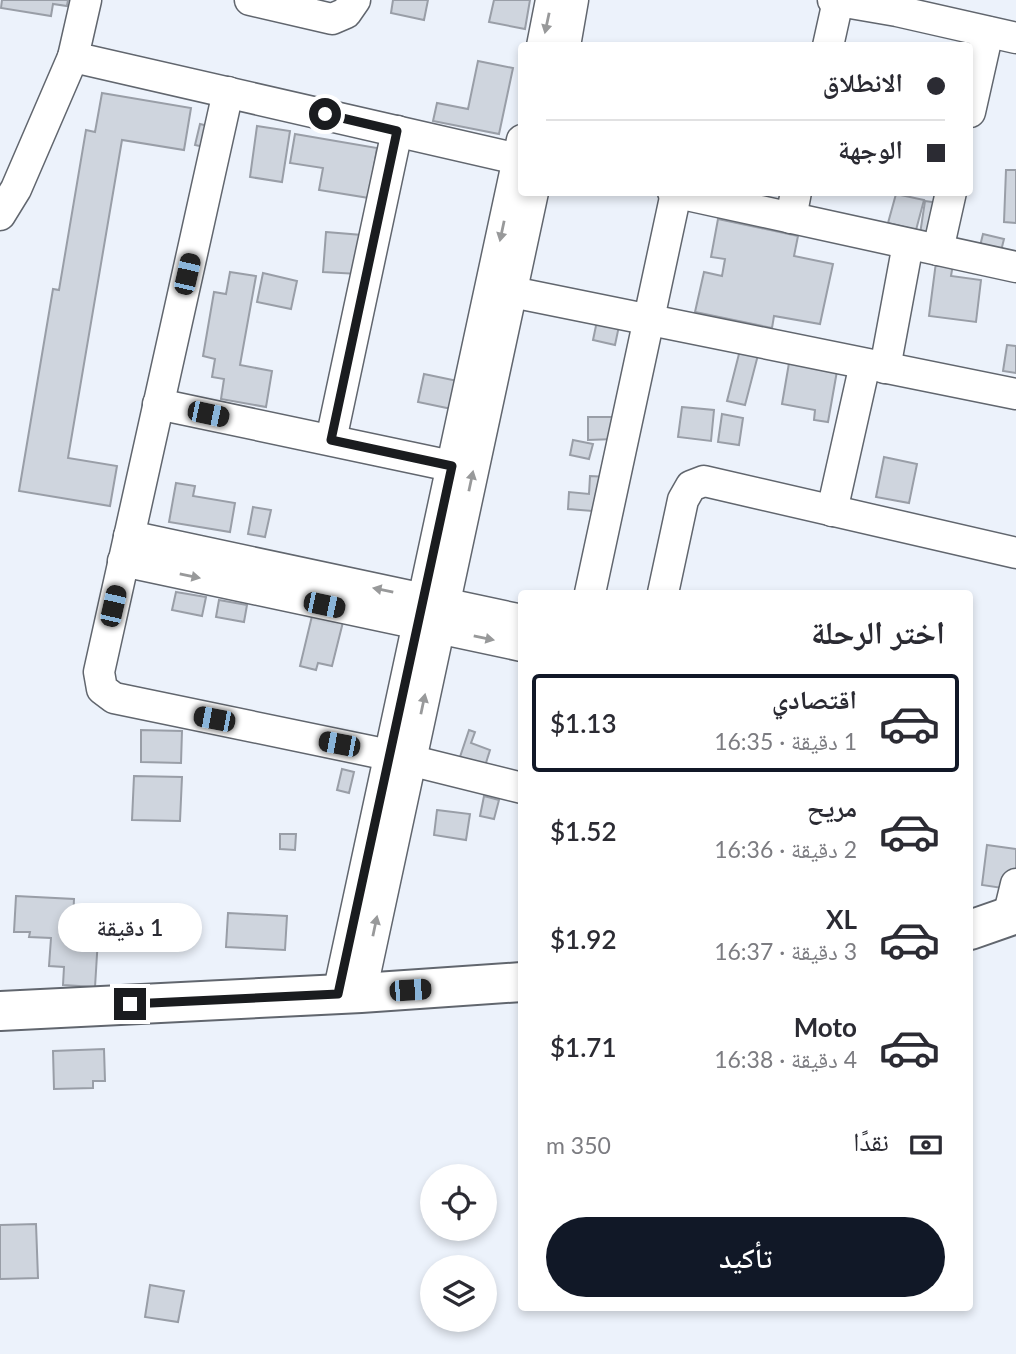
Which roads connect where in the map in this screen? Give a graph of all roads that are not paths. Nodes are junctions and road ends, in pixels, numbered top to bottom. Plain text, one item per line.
1 (86, 0) edge
2 (250, 0) edge
3 (355, 0) edge
4 (551, 0) edge
5 (573, 0) edge
6 (835, 1) edge
7 (898, 6) edge
8 (1002, 35) edge
9 (543, 42) edge
10 (566, 42) edge
11 (829, 42) edge
12 (74, 57) junction
13 (228, 92) junction
14 (973, 105) edge
15 (397, 131) junction
16 (518, 153) edge
17 (518, 162) edge
18 (532, 196) edge
19 (673, 196) edge
20 (704, 196) edge
21 (950, 196) edge
22 (793, 205) edge
23 (0, 215) edge
24 (908, 244) junction
25 (939, 250) junction
26 (1016, 267) edge
27 (512, 292) junction
28 (649, 321) junction
29 (875, 366) junction
30 (1016, 394) edge
31 (158, 404) junction
32 (331, 440) junction
33 (452, 466) junction
34 (832, 511) junction
35 (126, 549) junction
36 (1016, 554) edge
37 (591, 590) edge
38 (664, 590) edge
39 (431, 614) junction
40 (518, 620) edge
41 (518, 645) edge
42 (400, 758) junction
43 (518, 787) edge
44 (1013, 905) edge
45 (973, 928) edge
46 (518, 982) edge
47 (349, 993) junction
48 (0, 1011) edge

1 - 12 street
2 - 3 street
4 -> 9 street
5 - 10 street
6 - 7 street
6 - 11 street
7 - 8 street
8 - 14 street
12 - 13 street
12 - 23 street
13 - 15 street
13 - 31 street
15 - 16 street
15 - 32 street
17 -> 33 street
18 - 27 street
19 - 28 street
20 - 22 street
21 - 25 street
22 - 24 street
24 - 25 street
24 - 29 street
25 - 26 street
27 - 28 street
39 -> 27 street
28 - 29 street
28 - 37 street
29 - 30 street
29 - 34 street
31 - 32 street
31 - 35 street
32 - 33 street
33 - 39 street
34 - 36 street
34 - 38 street
35 - 39 street
35 - 42 street
39 - 40 street
39 -> 41 street
39 - 42 street
42 - 43 street
42 - 47 street
44 - 45 main road
46 - 47 main road
47 - 48 main road

